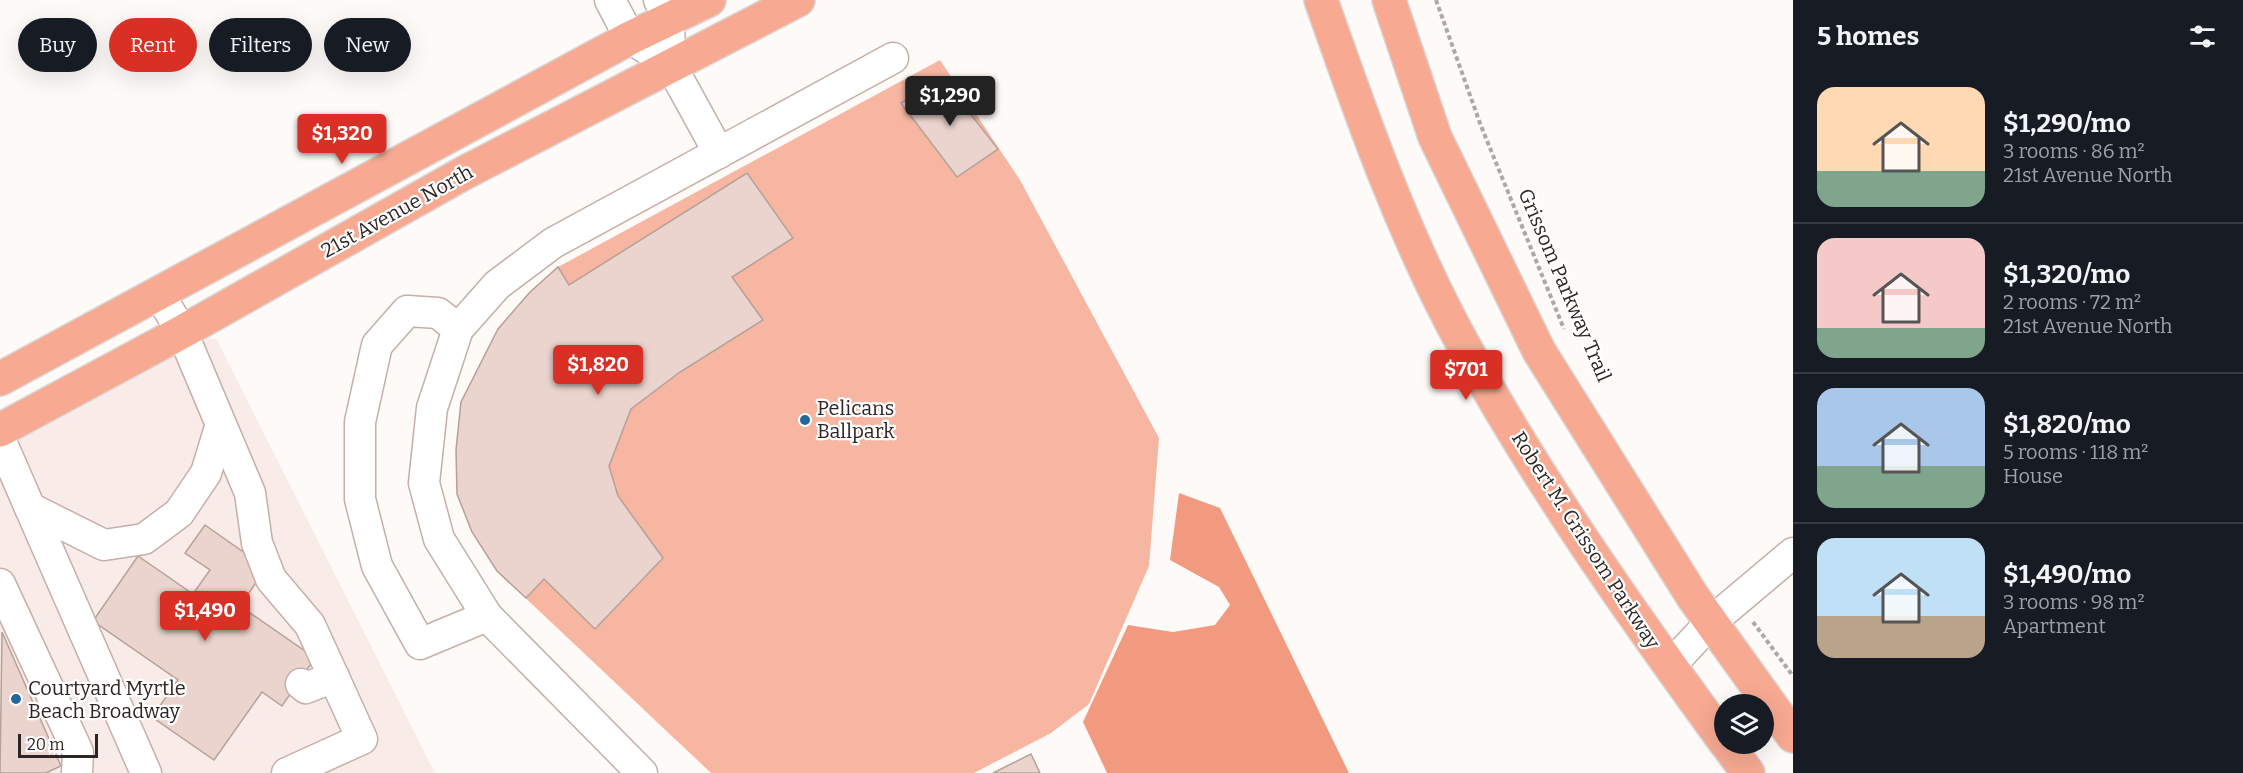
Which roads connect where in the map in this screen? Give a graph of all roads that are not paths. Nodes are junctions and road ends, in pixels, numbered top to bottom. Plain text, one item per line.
1 (610, 0) edge
2 (709, 0) edge
3 (798, 0) edge
4 (1321, 0) edge
5 (1389, 0) edge
6 (664, 10) edge
7 (630, 38) junction
8 (893, 58) dead end
9 (670, 64) junction
10 (719, 153) junction
11 (159, 294) junction
12 (458, 329) junction
13 (182, 332) junction
14 (0, 378) edge
15 (220, 427) junction
16 (0, 430) edge
17 (0, 439) edge
18 (30, 508) junction
19 (1793, 553) edge
20 (0, 584) edge
21 (487, 616) junction
22 (1711, 622) junction
23 (1670, 666) junction
24 (334, 677) junction
25 (301, 684) dead end
26 (1714, 726) edge
27 (1793, 736) edge
28 (1734, 754) edge
29 (77, 773) edge
30 (146, 773) edge
31 (287, 773) edge
32 (642, 773) edge
33 (1748, 773) edge

1 - 7 street
2 - 6 main road, 21st Avenue North
3 - 9 main road, 21st Avenue North
4 - 23 main road, Robert M. Grissom Parkway
5 - 22 main road
6 - 7 main road, 21st Avenue North
6 - 9 street
7 - 9 street
7 - 11 main road, 21st Avenue North
8 - 10 street
9 - 10 street
9 - 13 main road, 21st Avenue North
10 - 12 street
11 - 13 street
11 - 14 main road, 21st Avenue North
12 - 21 street
12 - 21 street
13 - 15 street
13 - 16 main road, 21st Avenue North
15 - 18 street
15 - 24 street
17 - 18 street
18 - 30 street
19 - 22 street
20 - 29 street
21 - 32 street
22 - 23 street
22 - 27 main road
23 - 26 main road, Robert M. Grissom Parkway
24 - 25 street
24 - 31 street
28 - 33 main road, Robert M. Grissom Parkway

